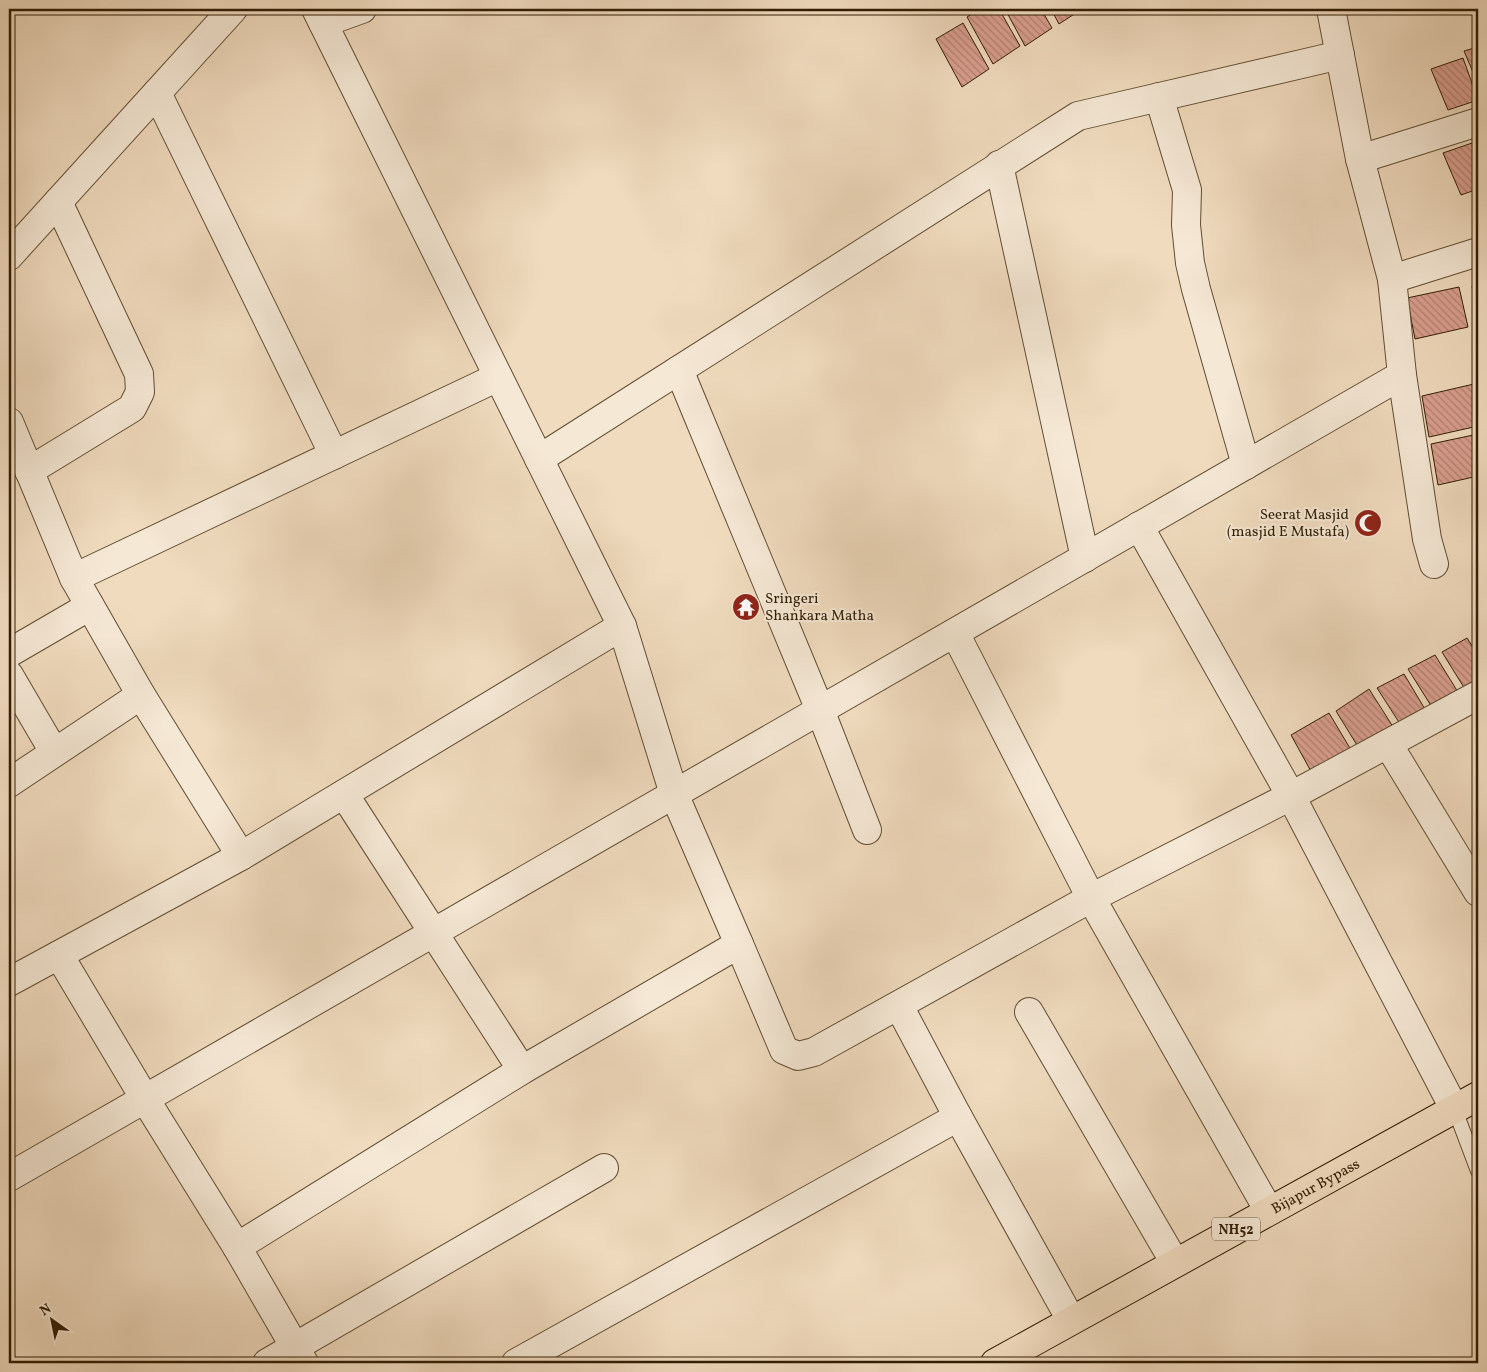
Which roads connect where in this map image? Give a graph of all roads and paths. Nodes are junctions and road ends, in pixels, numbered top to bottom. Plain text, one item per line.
1 (233, 9) edge
2 (362, 9) edge
3 (1331, 9) edge
4 (320, 16) edge
5 (1340, 55) junction
6 (157, 93) junction
7 (1159, 97) junction
8 (1478, 122) edge
9 (1360, 159) junction
10 (999, 166) junction
11 (58, 202) junction
12 (1478, 252) edge
13 (9, 256) edge
14 (1392, 279) junction
15 (679, 370) junction
16 (1402, 375) junction
17 (498, 377) junction
18 (9, 422) edge
19 (334, 455) junction
20 (539, 459) junction
21 (1246, 465) junction
22 (30, 471) junction
23 (1139, 526) junction
24 (1085, 558) junction
25 (1434, 564) dead end
26 (74, 578) junction
27 (90, 606) junction
28 (622, 626) junction
29 (955, 633) junction
30 (9, 653) edge
31 (9, 675) edge
32 (140, 695) junction
33 (1478, 695) edge
34 (820, 710) junction
35 (1388, 744) junction
36 (54, 752) junction
37 (9, 783) edge
38 (344, 794) junction
39 (674, 794) junction
40 (1291, 796) junction
41 (867, 830) dead end
42 (241, 856) junction
43 (1478, 892) edge
44 (1091, 898) junction
45 (434, 933) junction
46 (738, 944) junction
47 (59, 954) junction
48 (9, 982) edge
49 (899, 1006) junction
50 (1028, 1012) dead end
51 (522, 1070) junction
52 (1478, 1096) edge
53 (145, 1099) junction
54 (1455, 1110) junction
55 (958, 1117) junction
56 (604, 1168) dead end
57 (1478, 1171) edge
58 (9, 1177) edge
59 (1269, 1211) junction
60 (236, 1247) junction
61 (1175, 1263) junction
62 (1071, 1320) junction
63 (300, 1355) edge
64 (267, 1363) edge
65 (516, 1363) edge
66 (995, 1363) edge

1 - 6 street
2 - 4 street
3 - 5 street
4 - 17 street
5 - 7 street
5 - 9 street
6 - 11 street
6 - 19 street
7 - 10 street
7 - 21 street
8 - 9 street
9 - 14 street
10 - 15 street
10 - 24 street
11 - 13 street
11 - 22 street
12 - 14 street
14 - 16 street
15 - 20 street
15 - 34 street
16 - 21 street
16 - 25 street
17 - 19 street
17 - 20 street
18 - 22 street
19 - 26 street
20 - 28 street
21 - 23 street
22 - 26 street
23 - 24 street
23 - 40 street
24 - 29 street
26 - 27 street
27 - 30 street
27 - 32 street
28 - 38 street
28 - 39 street
29 - 34 street
29 - 44 street
31 - 36 street
32 - 36 street
32 - 42 street
33 - 35 street
34 - 39 street
34 - 41 street
35 - 40 street
35 - 43 street
36 - 37 street
38 - 42 street
38 - 45 street
39 - 45 street
39 - 46 street
40 - 44 street
40 - 54 street
42 - 47 street
44 - 49 street
44 - 59 street
45 - 51 street
45 - 53 street
46 - 49 street
46 - 51 street
47 - 48 street
47 - 53 street
49 - 55 street
50 - 61 street
51 - 60 street
52 - 54 highway, Bijapur Bypass / NH52
53 - 58 street
53 - 60 street
54 - 57 lane
54 - 59 highway, Bijapur Bypass / NH52
55 - 62 street
55 - 65 street
56 - 63 street
59 - 61 highway, Bijapur Bypass / NH52
60 - 63 street
61 - 62 highway, Bijapur Bypass / NH52
62 - 66 highway, Bijapur Bypass / NH52
63 - 64 street

